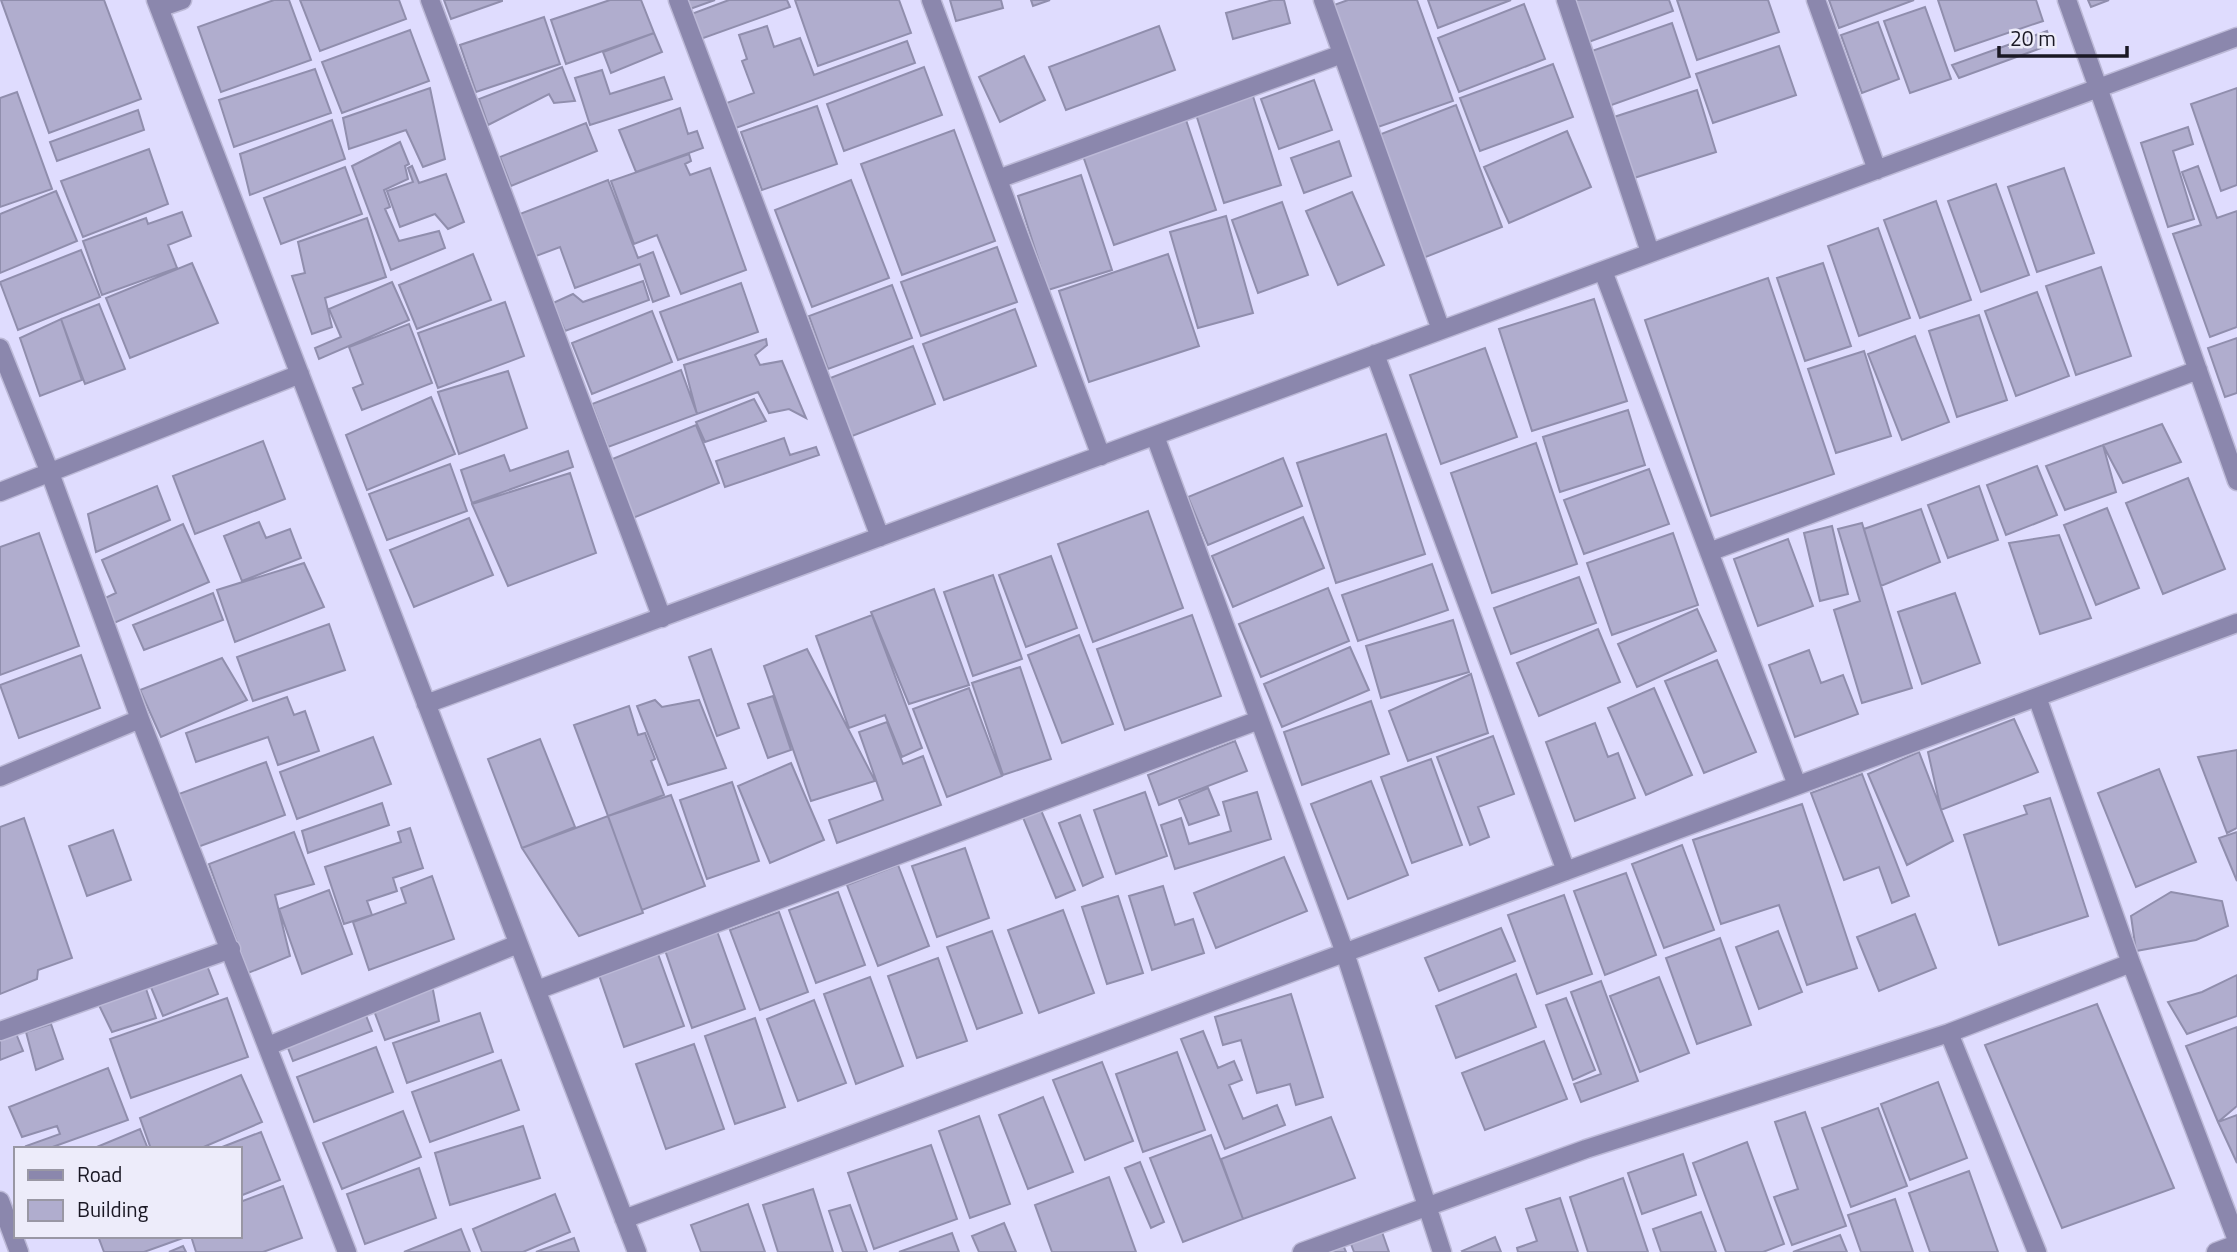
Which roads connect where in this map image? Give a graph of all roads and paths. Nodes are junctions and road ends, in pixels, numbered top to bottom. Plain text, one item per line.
1 (182, 0) edge
2 (430, 0) edge
3 (678, 0) edge
4 (931, 0) edge
5 (1323, 0) edge
6 (1566, 0) edge
7 (1816, 0) edge
8 (2067, 0) edge
9 (158, 4) edge
10 (2237, 37) edge
11 (1342, 54) junction
12 (2097, 89) junction
13 (1877, 170) junction
14 (998, 179) junction
15 (1650, 252) junction
16 (1603, 271) junction
17 (1440, 330) junction
18 (0, 348) edge
19 (1375, 354) junction
20 (2198, 370) junction
21 (300, 374) junction
22 (1154, 436) junction
23 (1101, 456) junction
24 (50, 473) junction
25 (2237, 481) edge
26 (0, 492) edge
27 (880, 537) junction
28 (1709, 552) junction
29 (662, 618) junction
30 (2237, 623) edge
31 (2037, 697) junction
32 (426, 704) junction
33 (140, 719) junction
34 (1259, 720) junction
35 (0, 776) edge
36 (1797, 785) junction
37 (1566, 871) junction
38 (518, 944) junction
39 (232, 949) junction
40 (1345, 953) junction
41 (2131, 963) junction
42 (537, 990) junction
43 (0, 1031) edge
44 (1949, 1034) junction
45 (268, 1046) junction
46 (0, 1201) edge
47 (1428, 1207) junction
48 (624, 1219) junction
49 (2237, 1242) edge
50 (19, 1252) edge
51 (347, 1252) edge
52 (637, 1252) edge
53 (1302, 1252) edge
54 (1443, 1252) edge
55 (2037, 1252) edge
56 (2216, 1252) edge

1 - 9 street
2 - 29 street
3 - 27 street
4 - 14 street
5 - 11 street
6 - 15 street
7 - 13 street
8 - 12 street
9 - 21 street
10 - 12 street
11 - 14 street
11 - 17 street
12 - 13 street
12 - 20 street
13 - 15 street
14 - 23 street
15 - 16 street
16 - 17 street
16 - 28 street
17 - 19 street
18 - 24 street
19 - 22 street
19 - 37 street
20 - 25 street
20 - 28 street
21 - 24 street
21 - 32 street
22 - 23 street
22 - 34 street
23 - 27 street
24 - 26 street
24 - 33 street
27 - 29 street
28 - 36 street
29 - 32 street
30 - 31 street
31 - 36 street
31 - 41 street
32 - 38 street
33 - 35 street
33 - 39 street
34 - 40 street
34 - 42 street
36 - 37 street
37 - 40 street
38 - 42 street
38 - 45 street
39 - 43 street
39 - 45 street
40 - 47 street
40 - 48 street
41 - 44 street
41 - 49 street
42 - 48 street
44 - 47 street
44 - 55 street
45 - 51 street
46 - 50 street
47 - 53 street
47 - 54 street
48 - 52 street
49 - 56 street

